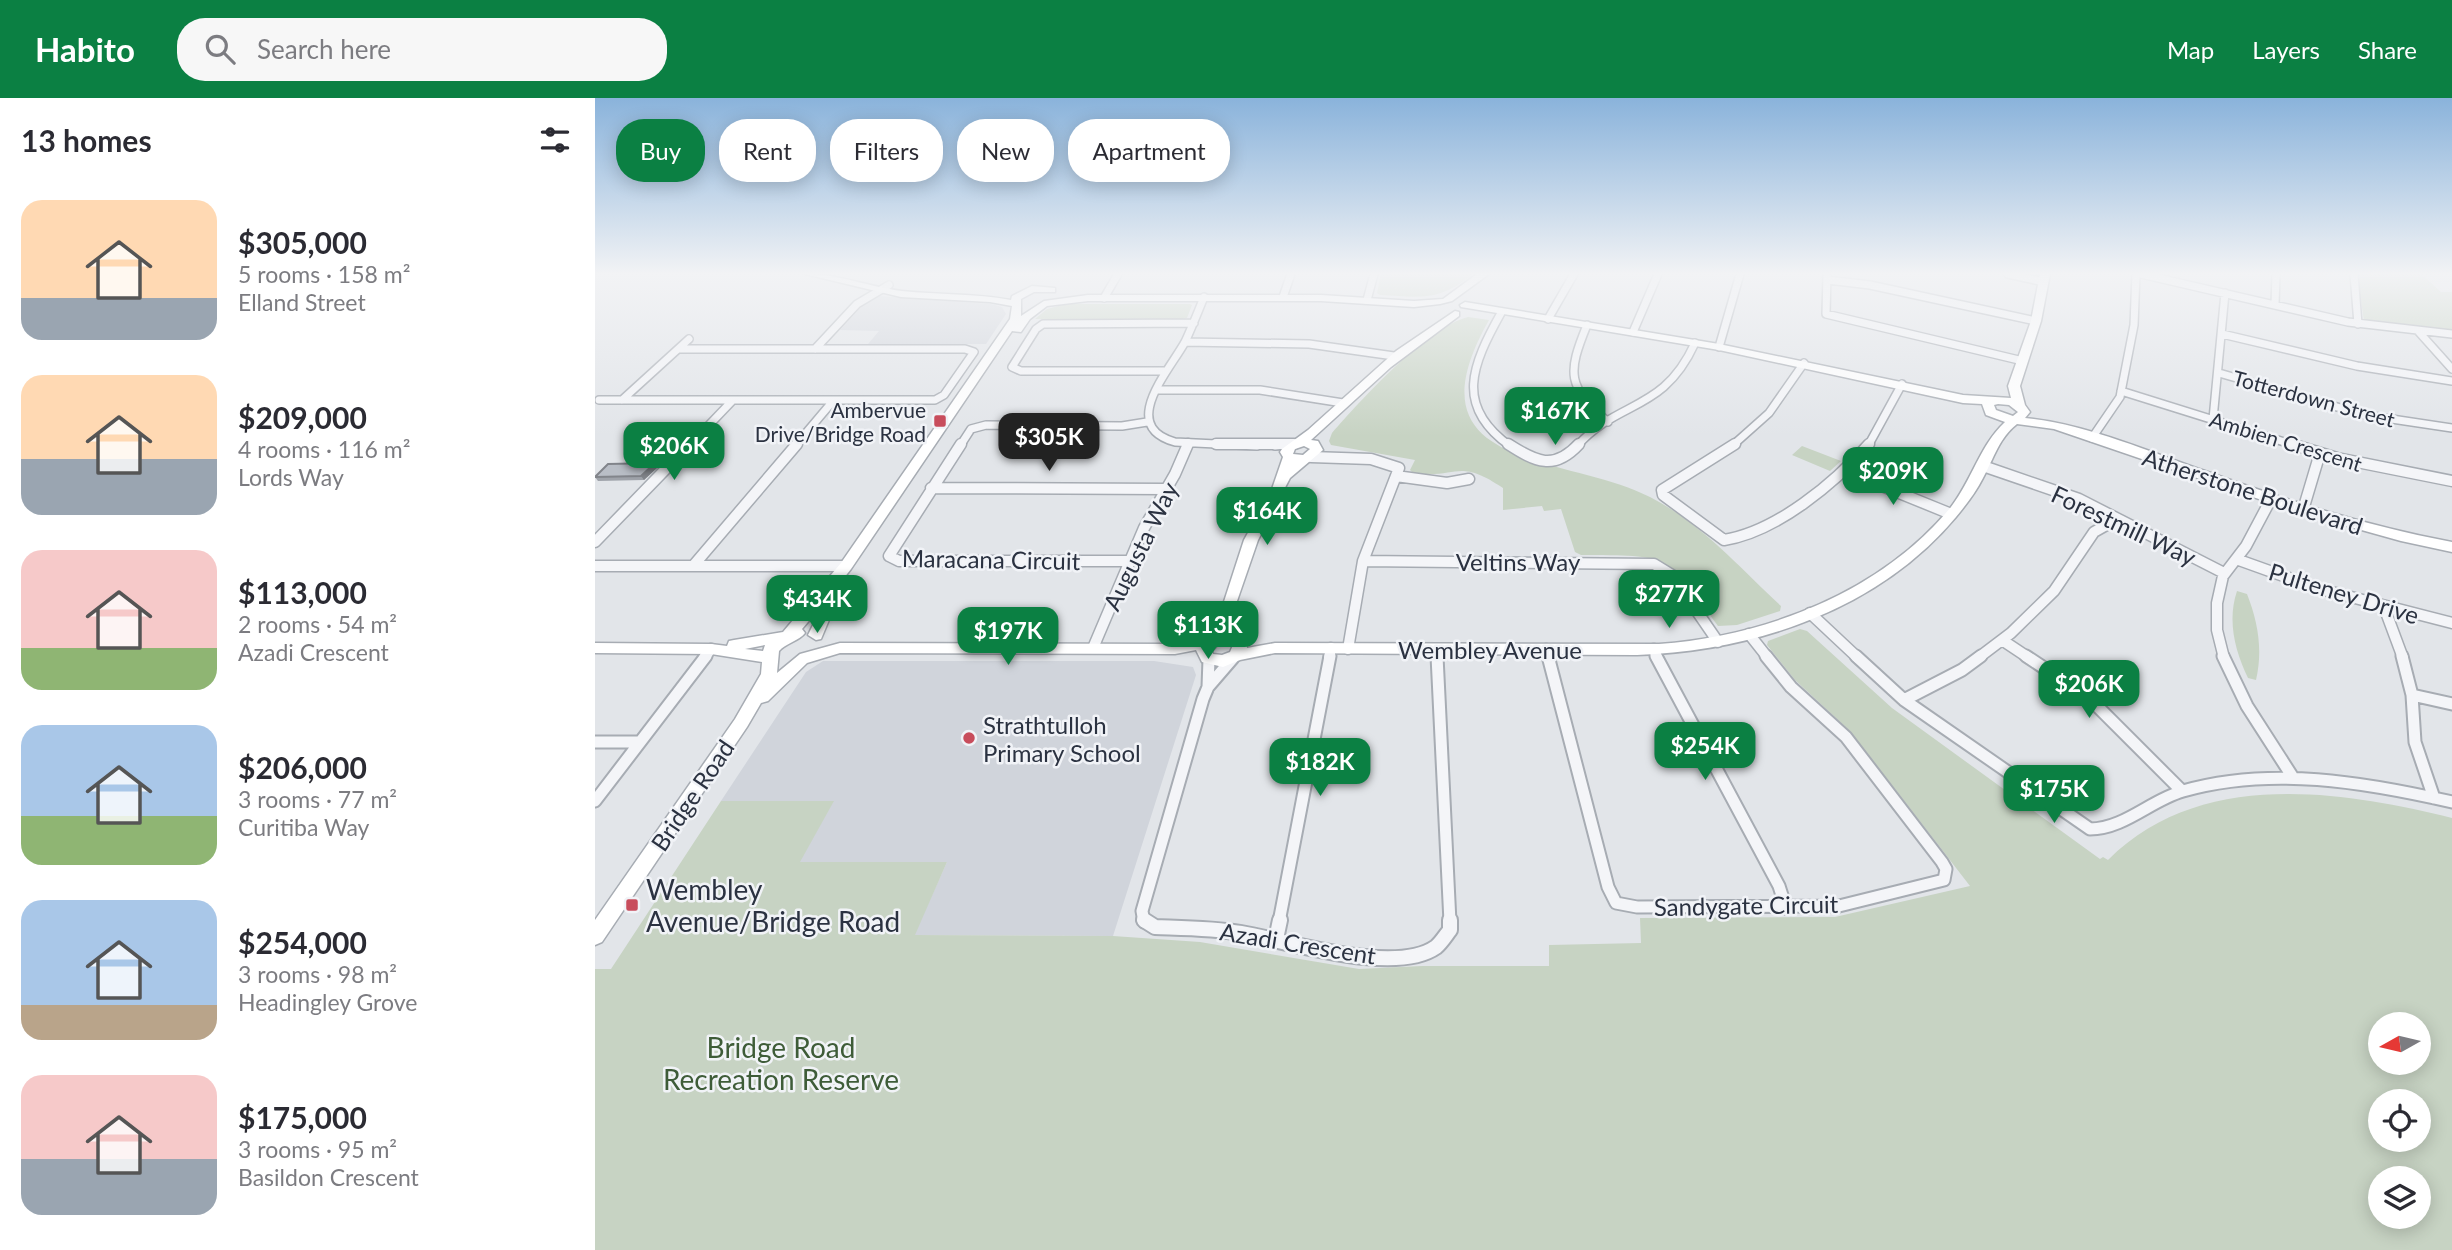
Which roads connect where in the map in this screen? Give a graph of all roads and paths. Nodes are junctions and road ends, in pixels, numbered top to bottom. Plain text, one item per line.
1 (835, 328) edge
2 (1009, 328) edge
3 (1018, 328) edge
4 (1037, 328) edge
5 (1192, 328) edge
6 (1431, 328) edge
7 (1489, 328) edge
8 (1586, 328) edge
9 (1605, 328) edge
10 (1635, 328) edge
11 (1725, 328) edge
12 (1879, 328) edge
13 (2034, 328) edge
14 (2133, 328) edge
15 (2222, 328) edge
16 (2390, 328) edge
17 (2418, 331) junction
18 (1633, 332) junction
19 (2222, 334) junction
20 (2452, 334) edge
21 (689, 340) dead end
22 (1185, 342) junction
23 (1695, 343) junction
24 (1719, 347) junction
25 (679, 349) junction
26 (815, 349) junction
27 (1394, 356) junction
28 (2022, 361) junction
29 (1804, 363) junction
30 (2452, 369) edge
31 (1166, 371) junction
32 (2218, 373) junction
33 (2452, 381) edge
34 (1902, 384) junction
35 (2014, 386) junction
36 (1157, 390) junction
37 (2121, 391) junction
38 (599, 400) dead end
39 (622, 400) junction
40 (732, 401) junction
41 (833, 401) junction
42 (1343, 403) junction
43 (1993, 407) junction
44 (2019, 413) junction
45 (2213, 419) junction
46 (1147, 422) junction
47 (1608, 422) junction
48 (1319, 427) junction
49 (2452, 428) edge
50 (1997, 432) junction
51 (2092, 438) junction
52 (1188, 443) junction
53 (1292, 449) junction
54 (1312, 451) junction
55 (2320, 453) junction
56 (1983, 466) junction
57 (1845, 471) junction
58 (1285, 475) junction
59 (1396, 476) junction
60 (1469, 479) dead end
61 (2452, 481) edge
62 (931, 488) junction
63 (1166, 489) junction
64 (2271, 499) junction
65 (2303, 510) junction
66 (1951, 514) junction
67 (2117, 519) junction
68 (595, 542) edge
69 (2452, 547) edge
70 (2236, 559) junction
71 (1129, 561) junction
72 (1363, 561) junction
73 (595, 566) edge
74 (693, 566) junction
75 (846, 566) junction
76 (2224, 573) junction
77 (2384, 607) junction
78 (1228, 610) junction
79 (1809, 613) junction
80 (2452, 623) edge
81 (1749, 634) junction
82 (788, 636) junction
83 (818, 637) junction
84 (2002, 640) junction
85 (1718, 642) junction
86 (1236, 647) junction
87 (595, 648) edge
88 (841, 648) junction
89 (1331, 648) junction
90 (711, 649) junction
91 (1093, 649) junction
92 (1209, 649) junction
93 (1348, 649) junction
94 (1437, 649) junction
95 (1546, 649) junction
96 (1654, 649) junction
97 (770, 659) junction
98 (803, 659) junction
99 (1208, 687) junction
100 (2412, 695) junction
101 (1904, 700) junction
102 (2452, 704) edge
103 (741, 723) junction
104 (595, 742) edge
105 (640, 742) junction
106 (2292, 776) junction
107 (2182, 791) junction
108 (2434, 798) junction
109 (595, 801) edge
110 (2452, 802) edge
111 (1786, 908) junction
112 (595, 936) edge
113 (1276, 939) junction

1 - 26 street
2 - 75 street
3 - 83 street
4 - 31 street
5 - 22 street
6 - 27 street
7 - 47 street
8 - 47 street
9 - 18 street
10 - 18 street
11 - 24 street
12 - 28 street
13 - 28 street
14 - 37 street
15 - 19 street
16 - 17 street
17 - 20 street
17 - 30 street
18 - 23 street
19 - 32 street
19 - 33 street
21 - 25 street
22 - 27 street
22 - 31 street
23 - 24 street
23 - 47 street
24 - 29 street
25 - 26 street
25 - 39 street
26 - 41 street
27 - 42 street
28 - 35 street
29 - 34 street
29 - 57 street
31 - 36 street
32 - 45 street
32 - 49 street, Totterdown Street
34 - 43 street
34 - 57 street
35 - 43 street
35 - 44 street
36 - 42 street
36 - 46 street
37 - 45 street, Ambien Crescent
37 - 51 street
38 - 39 street
39 - 40 street
40 - 41 street
40 - 68 street
41 - 74 street
42 - 48 street
43 - 44 street
43 - 44 street
43 - 50 street
44 - 50 street
44 - 51 street, Atherstone Boulevard
45 - 55 street, Ambien Crescent
46 - 52 street
46 - 62 street, Maracana Circuit
48 - 53 street
48 - 54 street
50 - 56 street, Wembley Avenue
51 - 64 street, Atherstone Boulevard
52 - 53 street
52 - 63 street, Augusta Way
53 - 54 street
53 - 58 street
54 - 58 street
54 - 59 street
55 - 61 street, Ambien Crescent
55 - 65 street
56 - 66 street, Wembley Avenue
56 - 67 street, Forestmill Way
57 - 66 street
58 - 78 street
59 - 60 street
59 - 72 street
62 - 63 street
62 - 71 street, Maracana Circuit
63 - 71 street, Augusta Way
64 - 65 street, Atherstone Boulevard
64 - 70 street
65 - 69 street, Atherstone Boulevard
66 - 79 street, Wembley Avenue
67 - 76 street, Forestmill Way
67 - 84 street
70 - 76 street
70 - 77 street, Pulteney Drive
71 - 91 street, Augusta Way
72 - 85 street, Veltins Way
72 - 93 street
73 - 74 street
74 - 75 street
75 - 82 street
76 - 106 street
77 - 80 street, Pulteney Drive
77 - 100 street
78 - 86 street
78 - 92 street
79 - 81 street, Wembley Avenue
79 - 101 street
81 - 85 street, Wembley Avenue
81 - 111 street, Sandygate Circuit
82 - 83 street
82 - 90 street
82 - 97 street, Bridge Road
83 - 88 street
83 - 98 street, Bridge Road
84 - 101 street
84 - 107 street
85 - 96 street, Wembley Avenue
86 - 89 street, Wembley Avenue
86 - 92 street
86 - 92 street
86 - 99 street, Azadi Crescent
87 - 90 street
88 - 91 street
88 - 98 street
89 - 93 street, Wembley Avenue
89 - 113 street
90 - 97 street
90 - 105 street
91 - 92 street
92 - 99 street, Azadi Crescent
93 - 94 street, Wembley Avenue
94 - 95 street, Wembley Avenue
94 - 113 street, Azadi Crescent
95 - 96 street, Wembley Avenue
95 - 111 street, Sandygate Circuit
96 - 111 street
97 - 98 street
97 - 103 street, Bridge Road
98 - 103 street, Bridge Road
99 - 113 street, Azadi Crescent
100 - 102 street
100 - 108 street
101 - 107 street
103 - 112 street, Bridge Road
104 - 105 street
105 - 109 street
106 - 107 street
106 - 108 street
108 - 110 street

